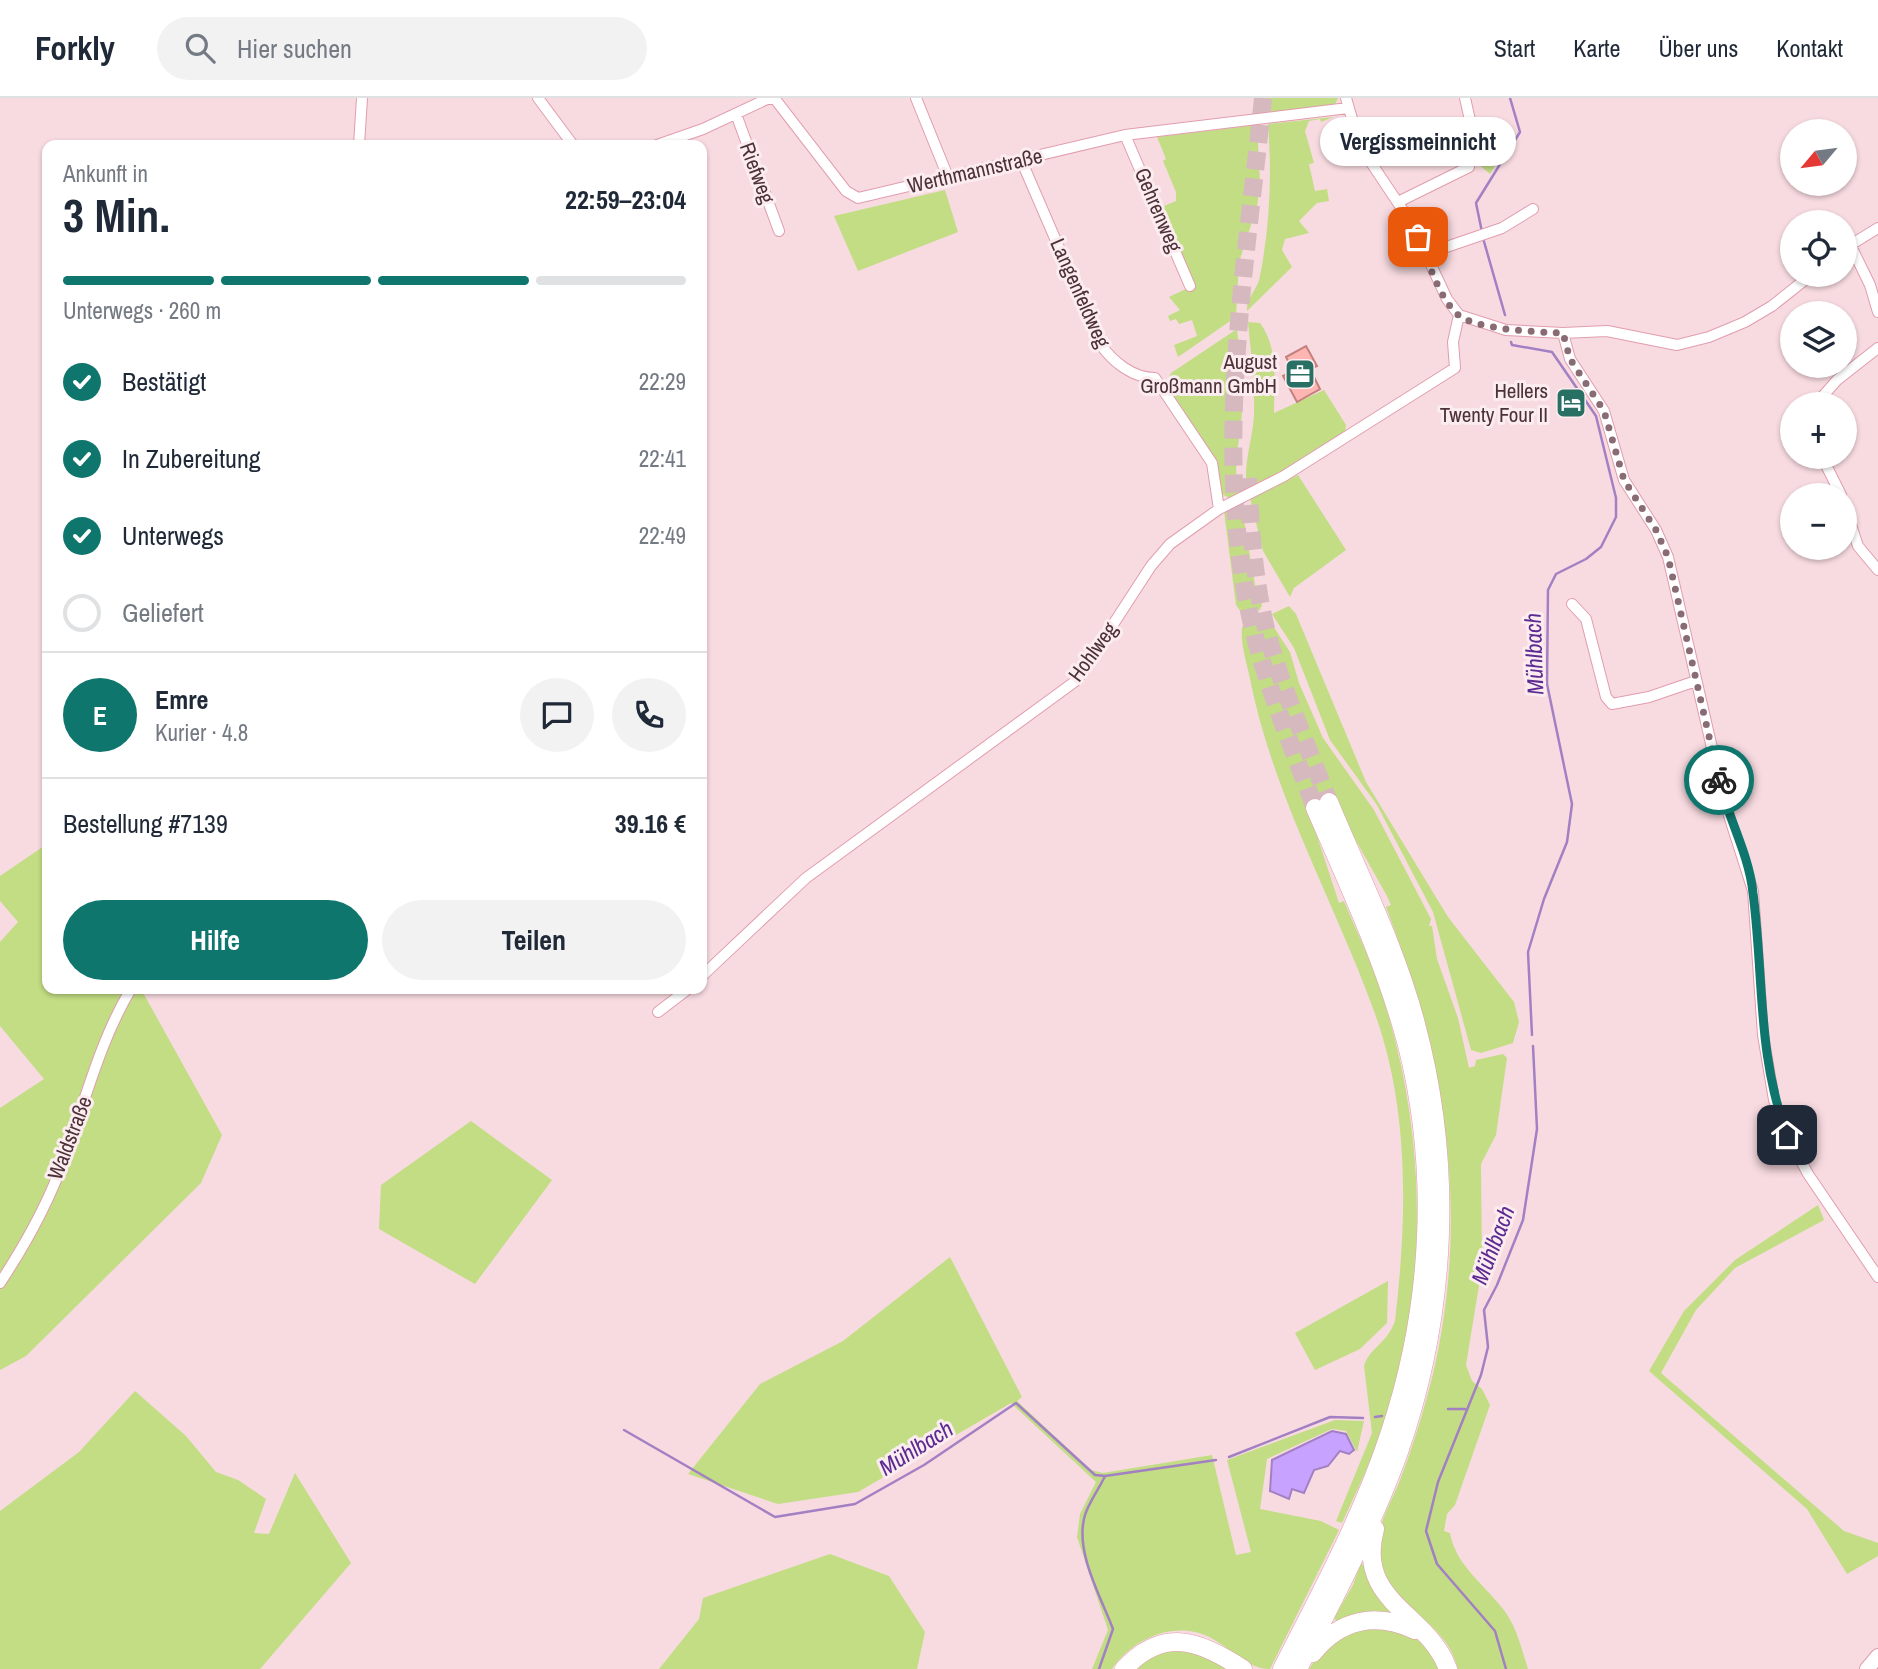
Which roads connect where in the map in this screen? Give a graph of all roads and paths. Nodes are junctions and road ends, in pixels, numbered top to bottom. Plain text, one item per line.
1 (362, 98) edge
2 (538, 98) edge
3 (916, 98) edge
4 (1465, 98) edge
5 (1347, 103) edge
6 (736, 114) junction
7 (1125, 135) junction
8 (359, 140) edge
9 (569, 140) edge
10 (670, 140) edge
11 (1022, 162) junction
12 (948, 177) junction
13 (1398, 202) junction
14 (1532, 209) dead end
15 (1878, 228) edge
16 (779, 231) dead end
17 (1857, 240) edge
18 (1426, 254) junction
19 (1857, 263) edge
20 (1190, 286) dead end
21 (1796, 287) edge
22 (1878, 312) edge
23 (1459, 316) junction
24 (1563, 333) junction
25 (1878, 348) edge
26 (1826, 392) edge
27 (1219, 509) junction
28 (1857, 543) edge
29 (1878, 570) edge
30 (1572, 604) dead end
31 (1696, 681) junction
32 (707, 971) edge
33 (128, 994) edge
34 (681, 994) edge
35 (658, 1012) dead end
36 (1878, 1277) edge
37 (0, 1283) edge
38 (1387, 1482) junction
39 (1423, 1633) junction
40 (1878, 1656) edge
41 (1124, 1669) edge
42 (1243, 1669) edge
43 (1282, 1669) edge
44 (1299, 1669) edge
45 (1448, 1669) edge
46 (1867, 1669) edge

1 - 8 street
2 - 9 street
3 - 12 street
4 - 13 street
5 - 7 street, Werthmannstraße
5 - 13 street
6 - 10 street, Werthmannstraße
6 - 12 street, Werthmannstraße
6 - 16 street, Riefweg
7 - 11 street, Werthmannstraße
7 - 20 street, Gehrenweg
11 - 12 street, Werthmannstraße
11 - 27 street, Langenfeldweg
13 - 18 street
14 - 18 street
15 - 17 street
18 - 23 street
19 - 22 street
21 - 24 street
23 - 24 street
23 - 27 street, Hohlweg
24 - 31 street
25 - 26 street
27 - 32 street, Hohlweg
28 - 29 street
30 - 31 street
31 - 36 street
33 - 37 street, Waldstraße
34 - 35 street
38 - 39 highway
38 - 43 highway
38 - 44 highway
39 - 44 highway
39 - 45 highway
40 - 46 main road
41 - 42 highway

